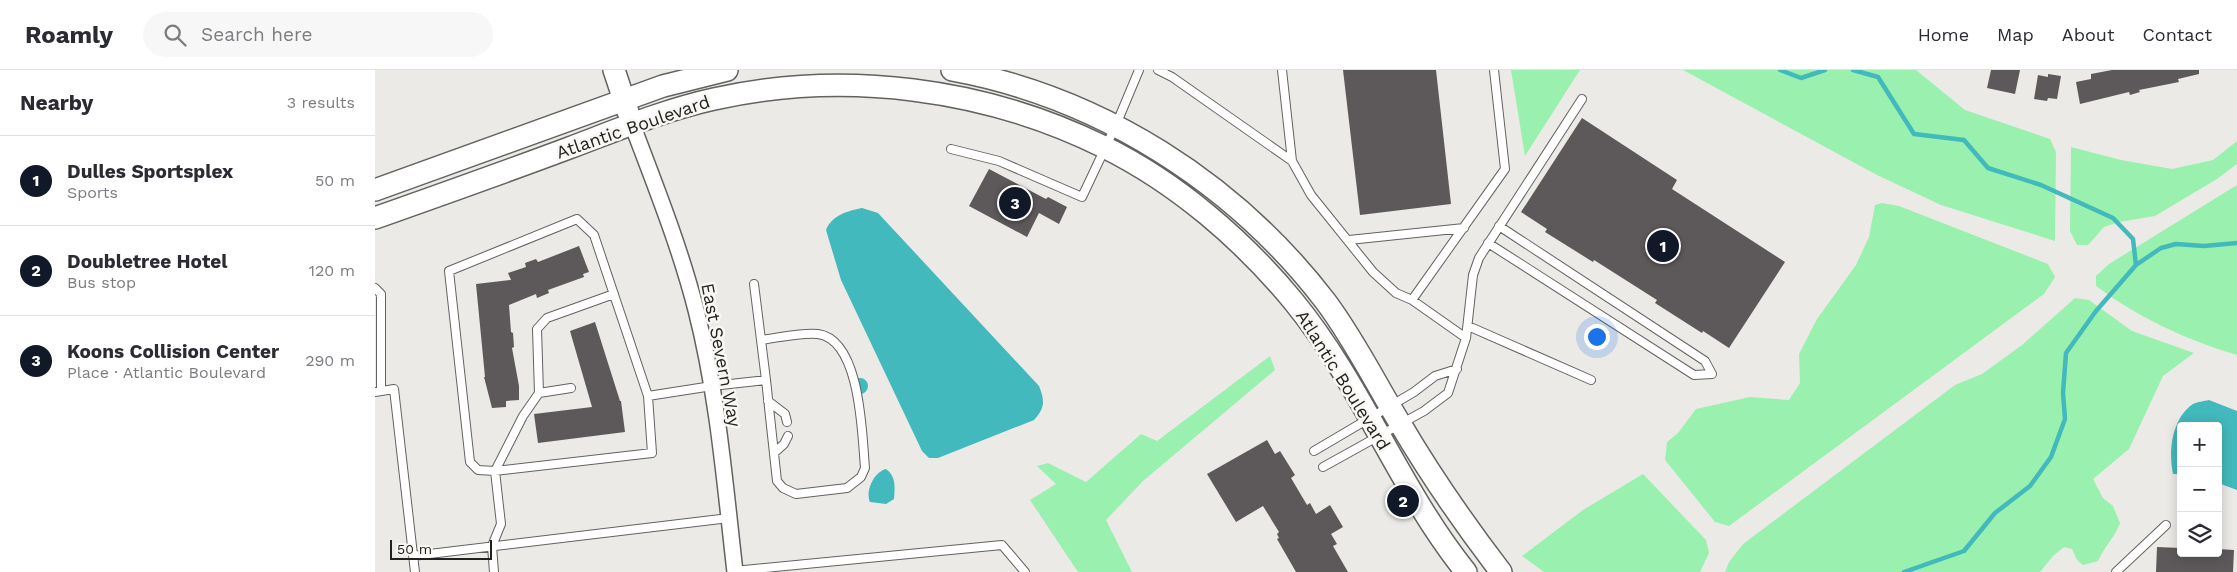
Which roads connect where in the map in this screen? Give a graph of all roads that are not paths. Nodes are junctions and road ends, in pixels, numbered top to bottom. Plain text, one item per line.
1 (614, 70) edge
2 (727, 70) edge
3 (952, 70) edge
4 (1139, 70) edge
5 (1158, 70) edge
6 (1282, 70) edge
7 (1494, 70) edge
8 (1582, 99) dead end
9 (624, 100) junction
10 (632, 124) junction
11 (1116, 125) junction
12 (1105, 147) junction
13 (951, 150) dead end
14 (1292, 160) junction
15 (375, 190) edge
16 (375, 218) edge
17 (1499, 226) junction
18 (1464, 228) junction
19 (1349, 240) junction
20 (1489, 243) junction
21 (754, 284) dead end
22 (375, 288) edge
23 (614, 294) junction
24 (1412, 300) junction
25 (1468, 326) junction
26 (1466, 338) junction
27 (761, 340) junction
28 (378, 362) edge
29 (1457, 369) junction
30 (766, 380) junction
31 (1591, 380) dead end
32 (712, 386) junction
33 (571, 388) dead end
34 (378, 391) edge
35 (539, 393) junction
36 (648, 396) junction
37 (768, 402) junction
38 (1390, 405) junction
39 (787, 422) dead end
40 (1400, 424) junction
41 (1374, 427) junction
42 (788, 436) dead end
43 (1314, 452) dead end
44 (774, 453) junction
45 (1323, 467) dead end
46 (495, 471) junction
47 (729, 518) junction
48 (2166, 525) dead end
49 (492, 546) junction
50 (413, 556) junction
51 (735, 571) edge
52 (415, 572) edge
53 (494, 572) edge
54 (1025, 572) edge
55 (1466, 572) edge
56 (1501, 572) edge
57 (2116, 572) edge

1 - 9 main road
2 - 9 main road, Atlantic Boulevard
3 - 11 main road, Atlantic Boulevard
4 - 11 lane
5 - 14 lane
6 - 14 lane
7 - 18 lane
8 - 17 lane
9 - 10 main road
9 - 15 main road, Atlantic Boulevard
10 - 12 main road, Atlantic Boulevard
10 - 16 main road, Atlantic Boulevard
10 - 32 street, East Severn Way
11 - 12 lane
11 - 38 main road, Atlantic Boulevard
12 - 13 lane
12 - 41 main road, Atlantic Boulevard
14 - 19 lane
17 - 20 lane
17 - 20 lane
18 - 19 lane
18 - 24 lane
19 - 24 lane
20 - 25 lane
21 - 27 lane
22 - 28 lane
23 - 35 lane
23 - 36 lane
23 - 46 lane
24 - 26 lane
25 - 26 lane
25 - 31 lane
26 - 29 lane
27 - 30 lane
27 - 44 lane
28 - 34 lane
29 - 38 lane
29 - 40 lane
30 - 32 lane
30 - 37 lane
32 - 36 lane
32 - 47 street, East Severn Way
33 - 35 lane
34 - 50 lane
35 - 46 lane
36 - 46 lane
37 - 39 lane
37 - 44 lane
38 - 40 main road, Atlantic Boulevard
38 - 41 lane
40 - 41 lane
40 - 56 main road, Atlantic Boulevard
41 - 43 lane
41 - 45 lane
41 - 55 main road, Atlantic Boulevard
42 - 44 lane
46 - 49 lane
47 - 49 lane
47 - 51 street, East Severn Way
48 - 57 lane
49 - 50 lane
49 - 53 lane
50 - 52 lane
51 - 54 lane

